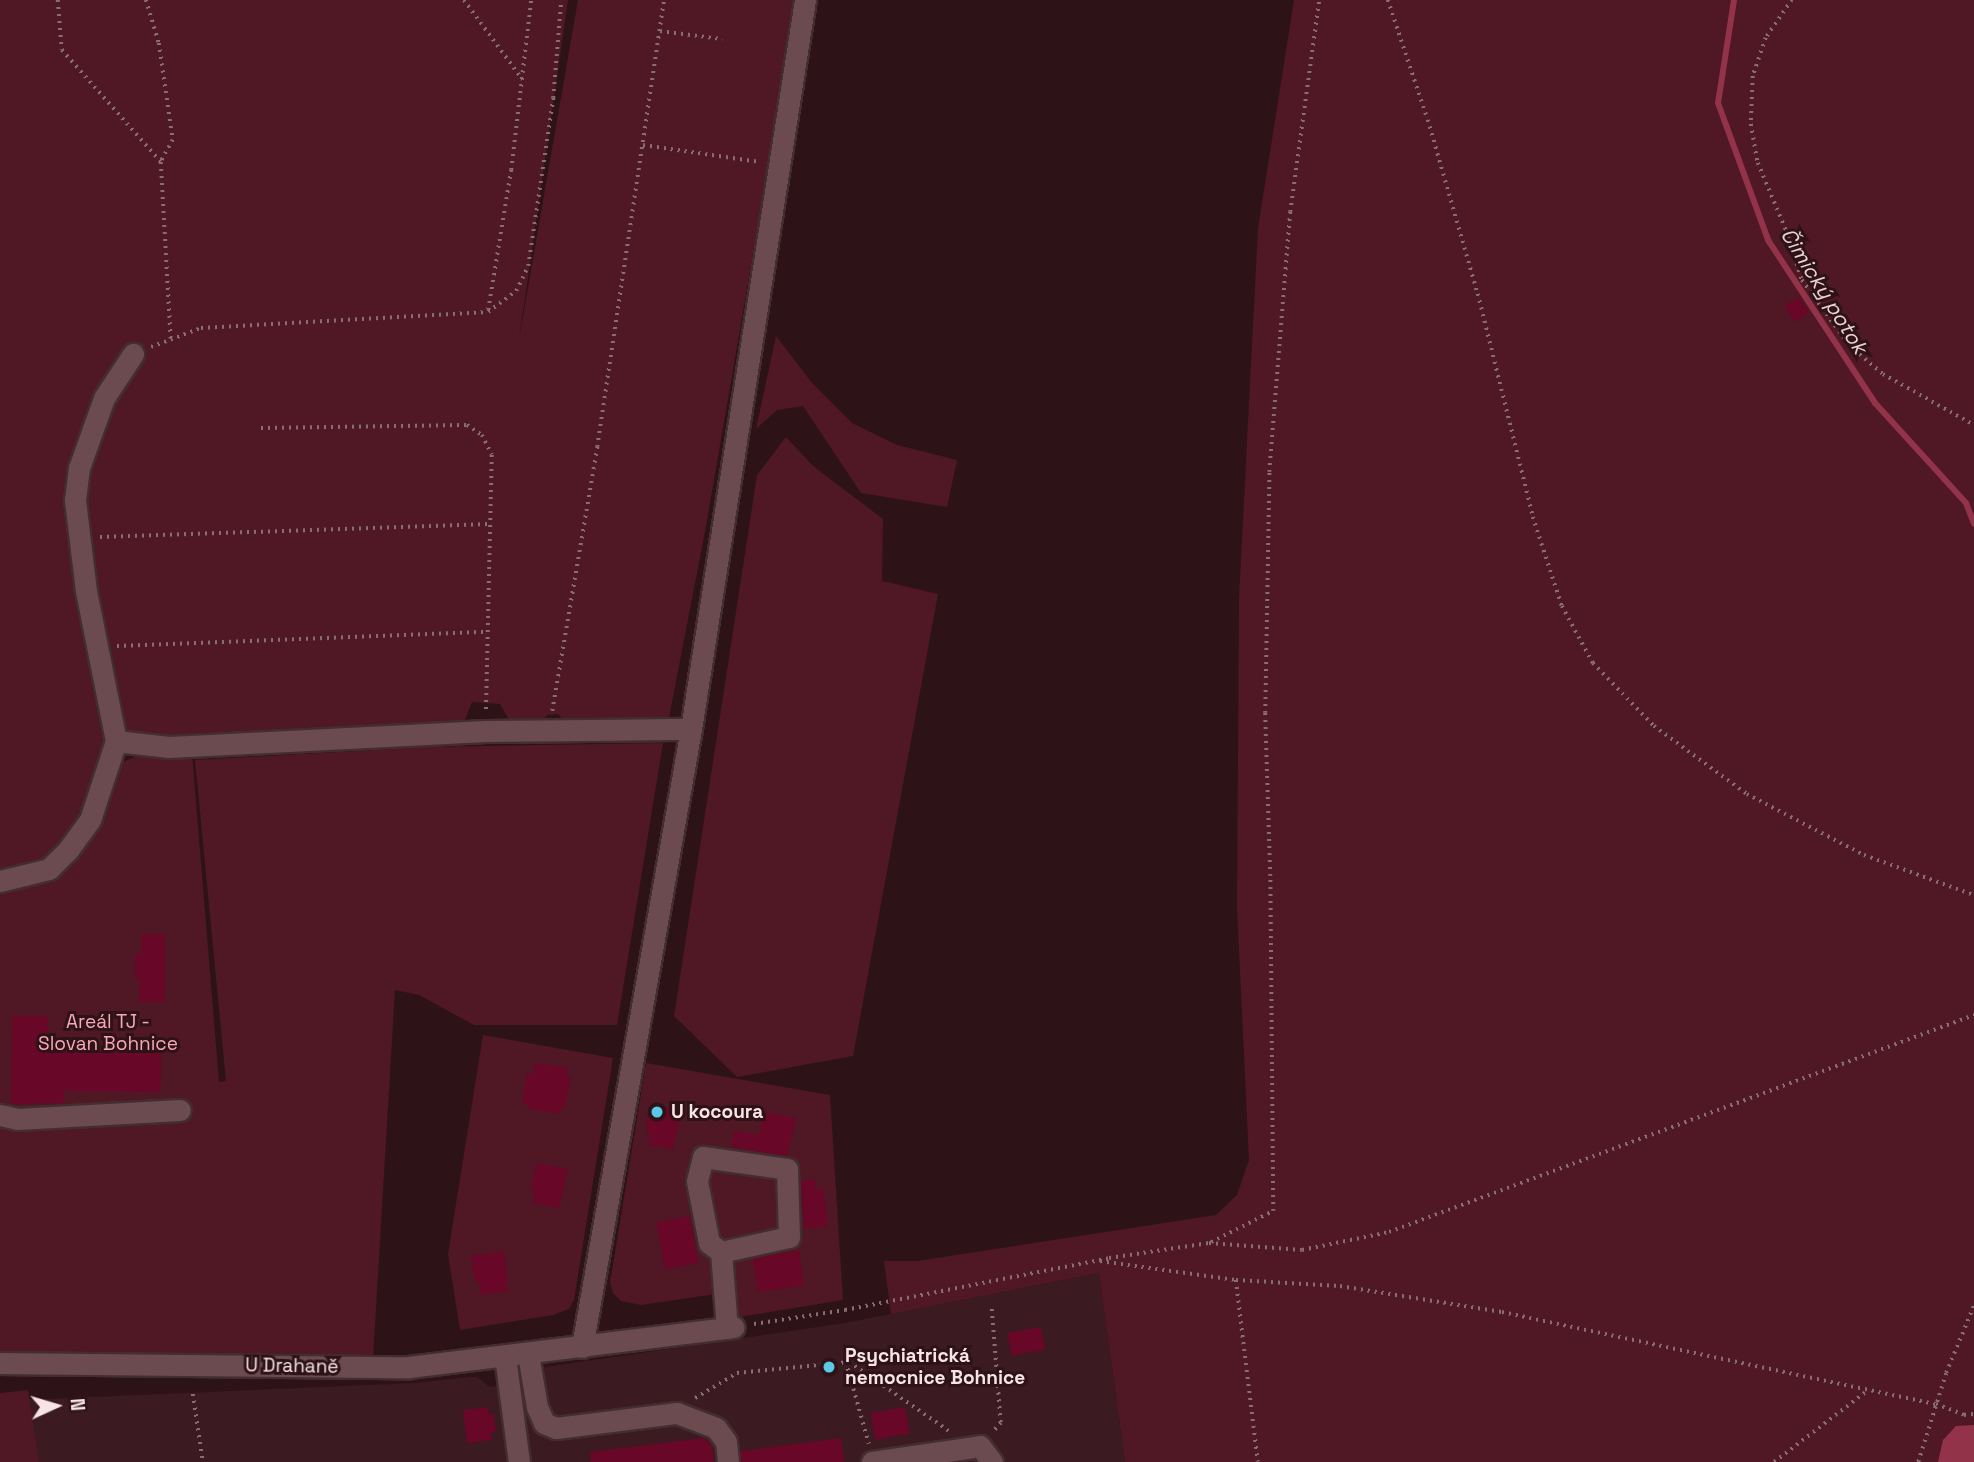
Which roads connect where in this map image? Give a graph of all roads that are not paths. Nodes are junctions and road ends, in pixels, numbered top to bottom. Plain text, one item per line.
1 (805, 0) edge
2 (133, 354) road end
3 (691, 729) junction
4 (116, 741) junction
5 (0, 881) edge
6 (180, 1110) dead end
7 (0, 1115) edge
8 (721, 1252) junction
9 (582, 1347) junction
10 (528, 1354) junction
11 (505, 1356) junction
12 (0, 1363) edge
13 (981, 1451) edge
14 (873, 1461) edge
15 (519, 1462) edge
16 (728, 1462) edge

1 - 3 street
2 - 4 street
3 - 4 street
3 - 9 street
4 - 5 street
6 - 7 street
8 - 8 street
8 - 9 street, U Drahaně
9 - 10 street, U Drahaně
10 - 11 street, U Drahaně
10 - 16 street
11 - 12 street, U Drahaně
11 - 15 street
13 - 14 street

